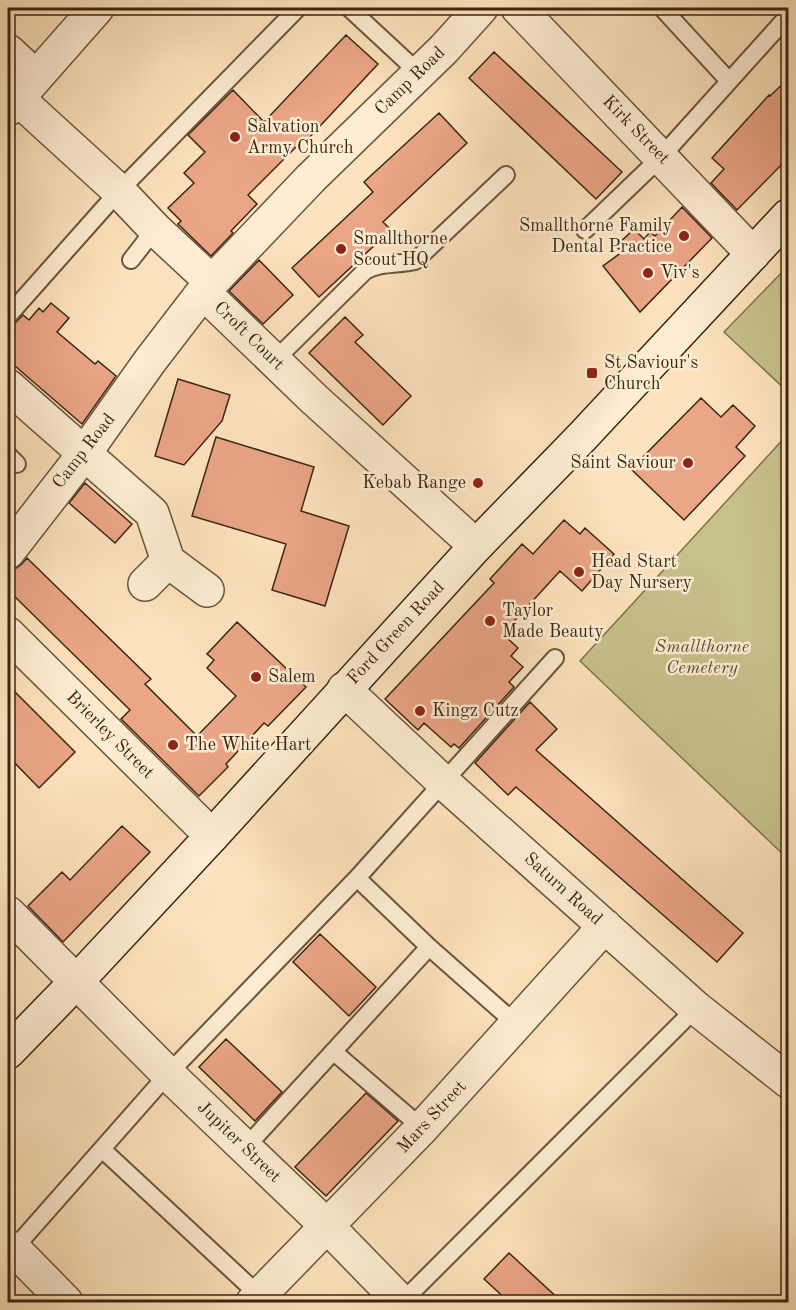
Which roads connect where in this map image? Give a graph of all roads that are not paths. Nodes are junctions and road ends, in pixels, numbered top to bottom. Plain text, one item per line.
1 (97, 8) edge
2 (298, 8) edge
3 (349, 8) edge
4 (480, 8) edge
5 (518, 8) edge
6 (662, 8) edge
7 (789, 16) edge
8 (8, 51) edge
9 (419, 73) junction
10 (729, 81) junction
11 (20, 95) edge
12 (661, 157) junction
13 (506, 175) dead end
14 (119, 191) junction
15 (789, 216) edge
16 (155, 229) junction
17 (585, 230) dead end
18 (753, 254) junction
19 (131, 260) dead end
20 (208, 287) junction
21 (8, 316) edge
22 (274, 361) junction
23 (8, 386) edge
24 (84, 454) junction
25 (476, 546) junction
26 (8, 552) edge
27 (168, 561) junction
28 (145, 584) dead end
29 (207, 590) dead end
30 (8, 634) edge
31 (555, 658) dead end
32 (344, 689) junction
33 (442, 781) junction
34 (212, 836) junction
35 (357, 878) junction
36 (8, 913) edge
37 (604, 926) junction
38 (429, 947) junction
39 (77, 981) junction
40 (696, 1008) junction
41 (516, 1024) junction
42 (8, 1052) edge
43 (334, 1052) junction
44 (168, 1074) junction
45 (789, 1081) edge
46 (422, 1128) junction
47 (245, 1148) junction
48 (103, 1150) junction
49 (328, 1227) junction
50 (11, 1252) edge
51 (260, 1300) edge
52 (66, 1302) edge
53 (401, 1302) edge

1 - 11 street
2 - 14 lane
3 - 9 lane
4 - 9 street, Camp Road
5 - 12 street, Kirk Street
6 - 10 lane
7 - 10 lane
8 - 11 street, Croft Court
9 - 20 street, Camp Road
10 - 12 lane
11 - 14 street, Croft Court
12 - 17 lane
12 - 18 street, Kirk Street
13 - 22 lane
14 - 16 street, Croft Court
14 - 21 lane
15 - 18 street, Ford Green Road
16 - 19 lane
16 - 20 street, Croft Court
18 - 25 street, Ford Green Road
20 - 22 street, Croft Court
20 - 24 street, Camp Road
22 - 25 street, Croft Court
23 - 24 street
24 - 26 street, Camp Road
24 - 27 street
25 - 32 street, Ford Green Road
27 - 28 street
27 - 29 street
30 - 34 street, Brierley Street
31 - 33 lane
32 - 33 street, Saturn Road
32 - 34 street, Ford Green Road
33 - 35 lane
33 - 37 street, Saturn Road
34 - 39 street, Ford Green Road
35 - 38 lane
35 - 44 lane
36 - 39 street, Jupiter Street
37 - 40 street, Saturn Road
37 - 41 street, Mars Street
38 - 41 lane
38 - 43 lane
39 - 42 street, Ford Green Road
39 - 44 street, Jupiter Street
40 - 45 street, Saturn Road
40 - 53 lane
41 - 46 street, Mars Street
43 - 46 lane
43 - 47 lane
44 - 47 street, Jupiter Street
44 - 48 lane
46 - 49 street, Mars Street
47 - 49 street, Jupiter Street
48 - 50 lane
48 - 51 lane
49 - 51 street, Mars Street
49 - 53 street, Jupiter Street
50 - 52 street

